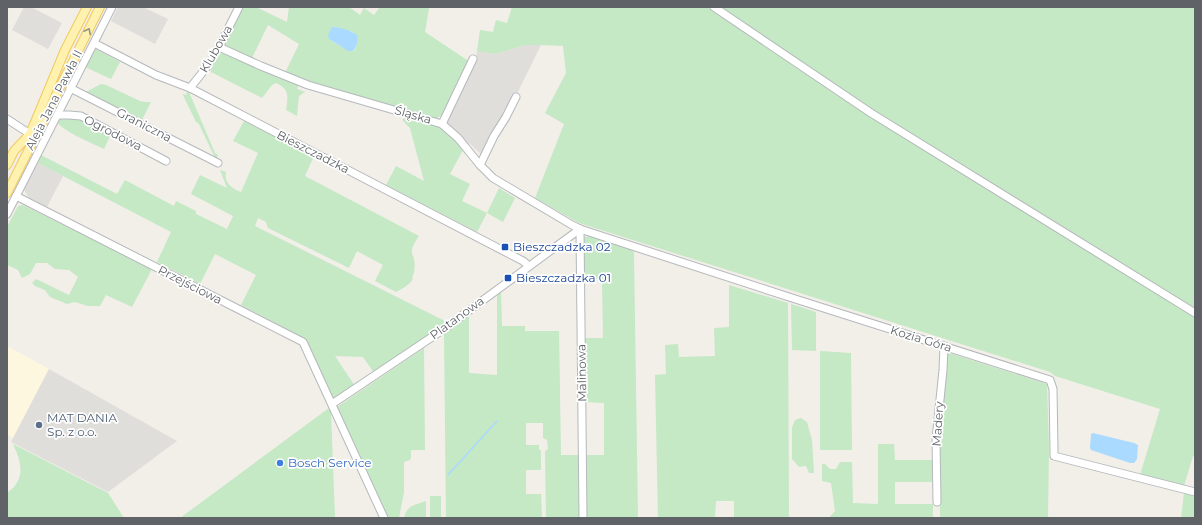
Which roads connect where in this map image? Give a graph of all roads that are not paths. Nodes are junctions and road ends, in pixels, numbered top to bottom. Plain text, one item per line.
1 (87, 7) edge
2 (100, 7) edge
3 (112, 7) edge
4 (239, 7) edge
5 (714, 7) edge
6 (94, 43) junction
7 (220, 47) junction
8 (473, 59) dead end
9 (70, 88) junction
10 (190, 88) junction
11 (516, 97) dead end
12 (58, 115) junction
13 (7, 119) edge
14 (442, 124) junction
15 (30, 134) junction
16 (166, 161) dead end
17 (218, 163) dead end
18 (7, 165) edge
19 (480, 165) junction
20 (7, 192) edge
21 (16, 196) junction
22 (7, 214) edge
23 (580, 229) junction
24 (529, 266) junction
25 (1195, 313) edge
26 (944, 346) junction
27 (332, 404) junction
28 (1195, 492) edge
29 (937, 502) dead end
30 (384, 518) edge
31 (583, 518) edge

1 - 15 main road, Aleja Jana Pawła II
20 -> 2 main road, Aleja Jana Pawła II
3 - 6 street
4 - 7 street, Klubowa
5 - 25 street
6 - 9 street
6 - 10 street, Bieszczadzka
7 - 10 street, Klubowa
7 - 14 street, Śląska
8 - 14 street
9 - 12 street
9 - 17 street, Graniczna
10 - 24 street, Bieszczadzka
11 - 19 street
12 - 16 street, Ogrodowa
12 - 21 street
13 - 15 street
14 - 19 street, Śląska
15 - 18 main road, Aleja Jana Pawła II
19 - 23 street, Śląska
21 - 22 street
21 - 27 street, Przejściowa
23 - 24 street, Platanowa
23 - 26 street, Kozia Góra
23 - 31 street, Malinowa
24 - 27 street, Platanowa
26 - 28 street, Kozia Góra
26 - 29 street, Madery
27 - 30 street, Przejściowa

